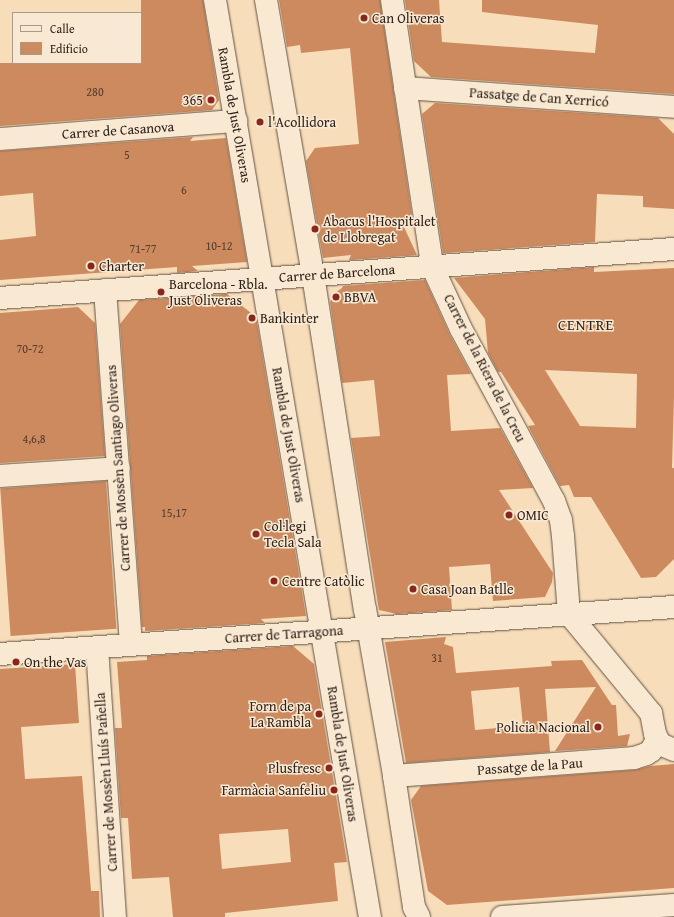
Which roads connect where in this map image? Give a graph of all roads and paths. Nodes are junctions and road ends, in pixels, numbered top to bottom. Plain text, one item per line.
1 (215, 0) edge
2 (266, 0) edge
3 (392, 0) edge
4 (405, 88) junction
5 (674, 107) edge
6 (236, 122) junction
7 (0, 138) edge
8 (674, 249) edge
9 (432, 266) junction
10 (313, 275) junction
11 (262, 279) junction
12 (105, 290) junction
13 (0, 298) edge
14 (119, 468) junction
15 (0, 476) edge
16 (674, 608) edge
17 (569, 614) junction
18 (368, 627) junction
19 (323, 633) junction
20 (131, 645) junction
21 (97, 647) junction
22 (0, 654) edge
23 (666, 744) edge
24 (394, 776) junction
25 (674, 905) edge
26 (115, 917) edge
27 (370, 917) edge
28 (419, 917) edge
29 (502, 917) edge

1 - 6 street, Rambla de Just Oliveras
2 - 10 street
3 - 4 street, Carrer de la Riera de la Creu
4 - 5 street, Passatge de Can Xerricó
4 - 9 street, Carrer de la Riera de la Creu
6 - 7 street, Carrer de Casanova
6 - 11 street, Rambla de Just Oliveras
8 - 9 street, Carrer de Barcelona
9 - 10 street, Carrer de Barcelona
9 - 17 street, Carrer de la Riera de la Creu
10 - 11 street, Carrer de Barcelona
10 - 18 street
11 - 12 street, Carrer de Barcelona
11 - 19 street, Rambla de Just Oliveras
12 - 13 street, Carrer de Barcelona
12 - 14 street, Carrer de Mossèn Santiago Oliveras
14 - 15 street
14 - 20 street, Carrer de Mossèn Santiago Oliveras
16 - 17 street, Carrer de Tarragona
17 - 18 street, Carrer de Tarragona
17 - 23 street
18 - 19 street, Carrer de Tarragona
18 - 24 street
19 - 20 street, Carrer de Tarragona
19 - 27 street, Rambla de Just Oliveras
20 - 21 street, Carrer de Tarragona
21 - 22 street, Carrer de Tarragona
21 - 26 street, Carrer de Mossèn Lluís Pañella
23 - 24 street, Passatge de la Pau
24 - 28 street
25 - 29 street

